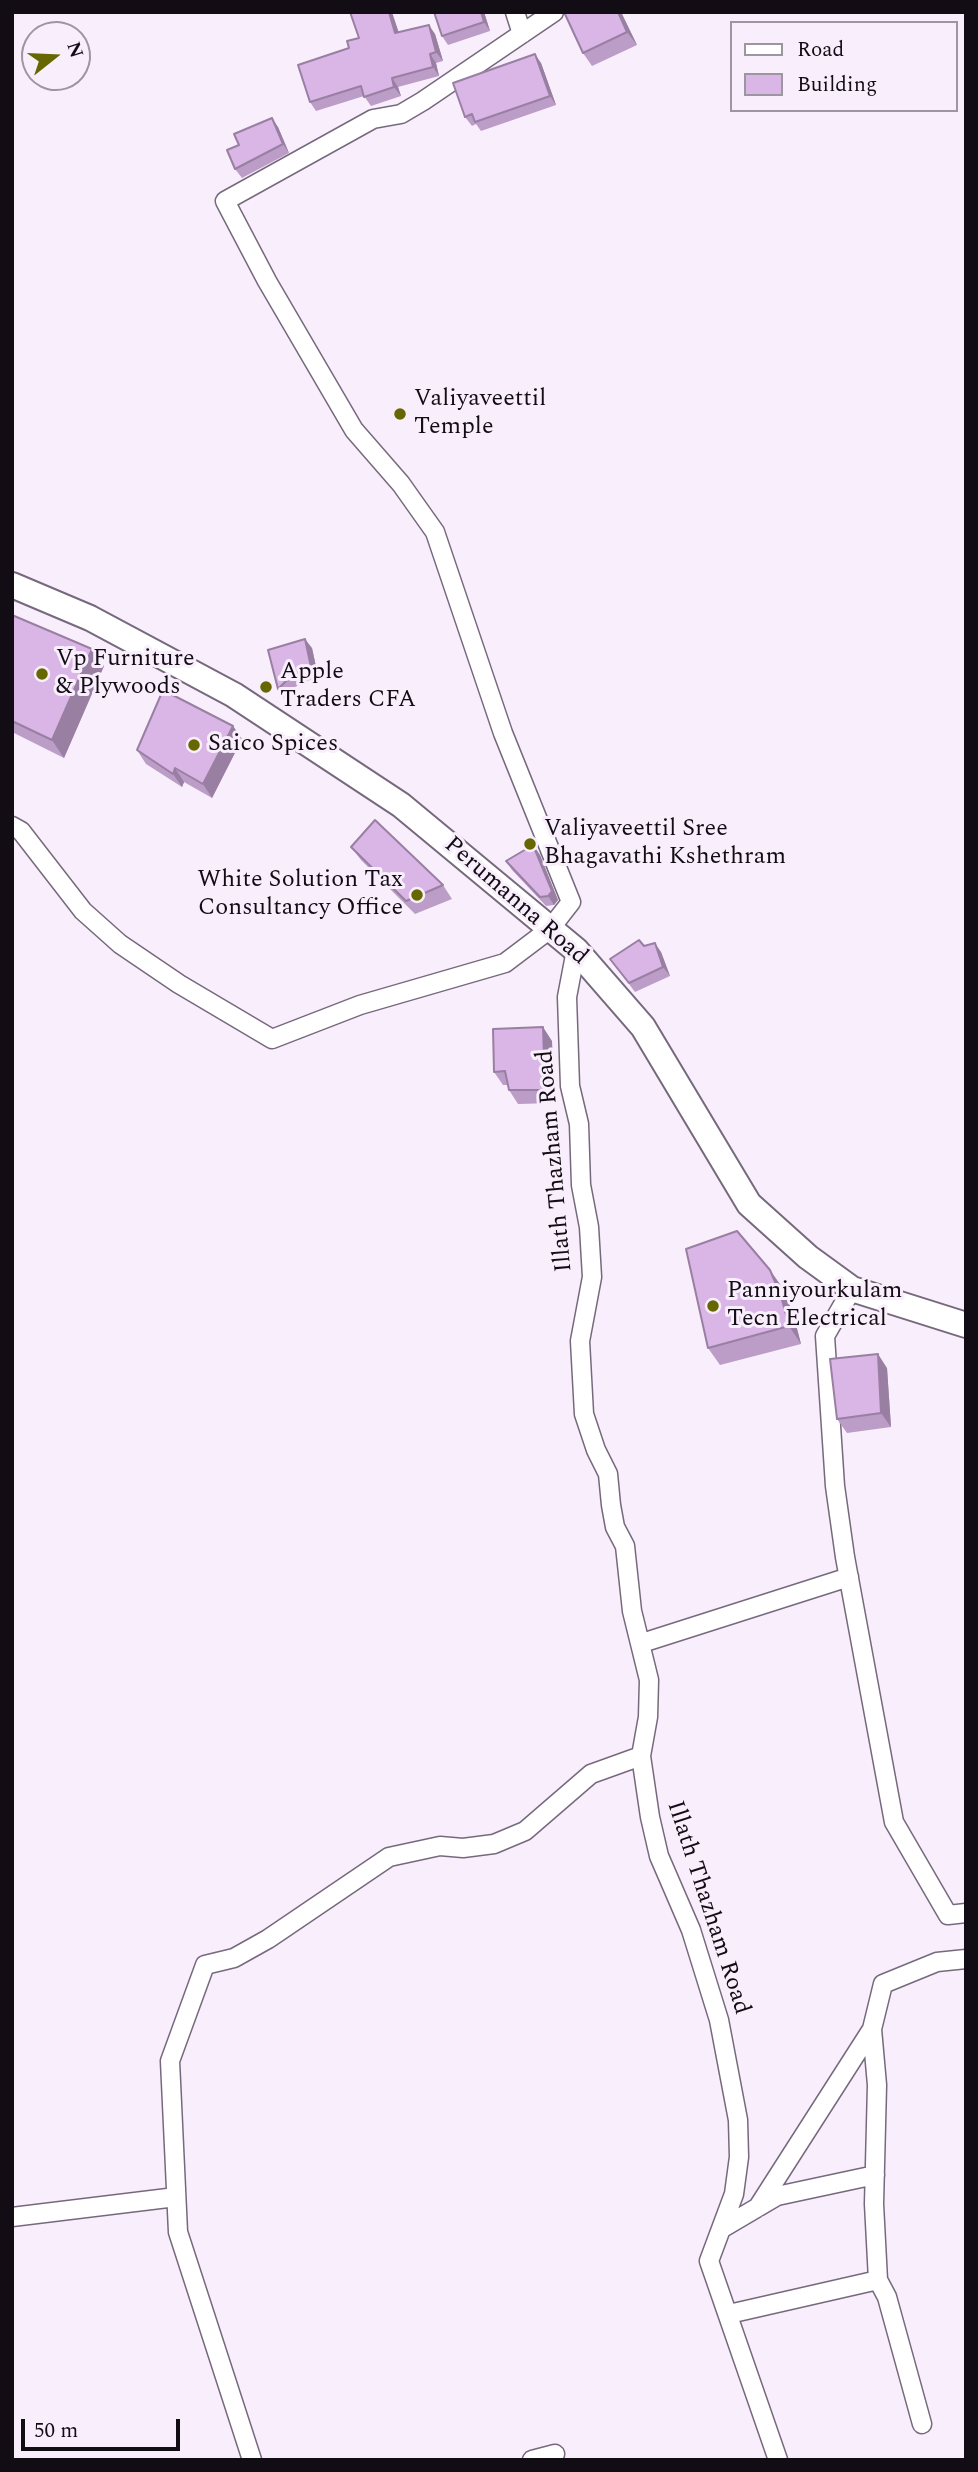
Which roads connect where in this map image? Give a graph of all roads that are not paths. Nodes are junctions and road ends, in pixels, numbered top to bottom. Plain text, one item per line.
1 (515, 12) edge
2 (554, 12) edge
3 (522, 34) junction
4 (12, 585) edge
5 (12, 826) edge
6 (550, 929) junction
7 (576, 950) junction
8 (852, 1289) junction
9 (966, 1325) edge
10 (849, 1577) junction
11 (642, 1643) junction
12 (641, 1756) junction
13 (966, 1913) edge
14 (966, 1959) edge
15 (872, 2029) junction
16 (875, 2175) junction
17 (176, 2197) junction
18 (758, 2207) junction
19 (12, 2217) edge
20 (721, 2229) junction
21 (878, 2280) junction
22 (729, 2314) junction
23 (922, 2424) dead end
24 (555, 2454) dead end
25 (252, 2460) edge
26 (532, 2460) edge
27 (778, 2460) edge

1 - 3 street
2 - 3 street
3 - 6 street
4 - 6 main road, Perumanna Road
5 - 6 street
6 - 7 main road, Perumanna Road
7 - 8 main road, Perumanna Road
7 - 11 street, Illath Thazham Road
8 - 9 main road, Perumanna Road
8 - 10 street
10 - 11 street
10 - 13 street
11 - 12 street, Illath Thazham Road
12 - 17 street
12 - 20 street, Illath Thazham Road
14 - 15 street
15 - 16 street
15 - 18 street
16 - 18 street
16 - 21 street
17 - 19 street
17 - 25 street
18 - 20 street
20 - 22 street, Illath Thazham Road
21 - 22 street
21 - 23 street
22 - 27 street, Illath Thazham Road
24 - 26 street

